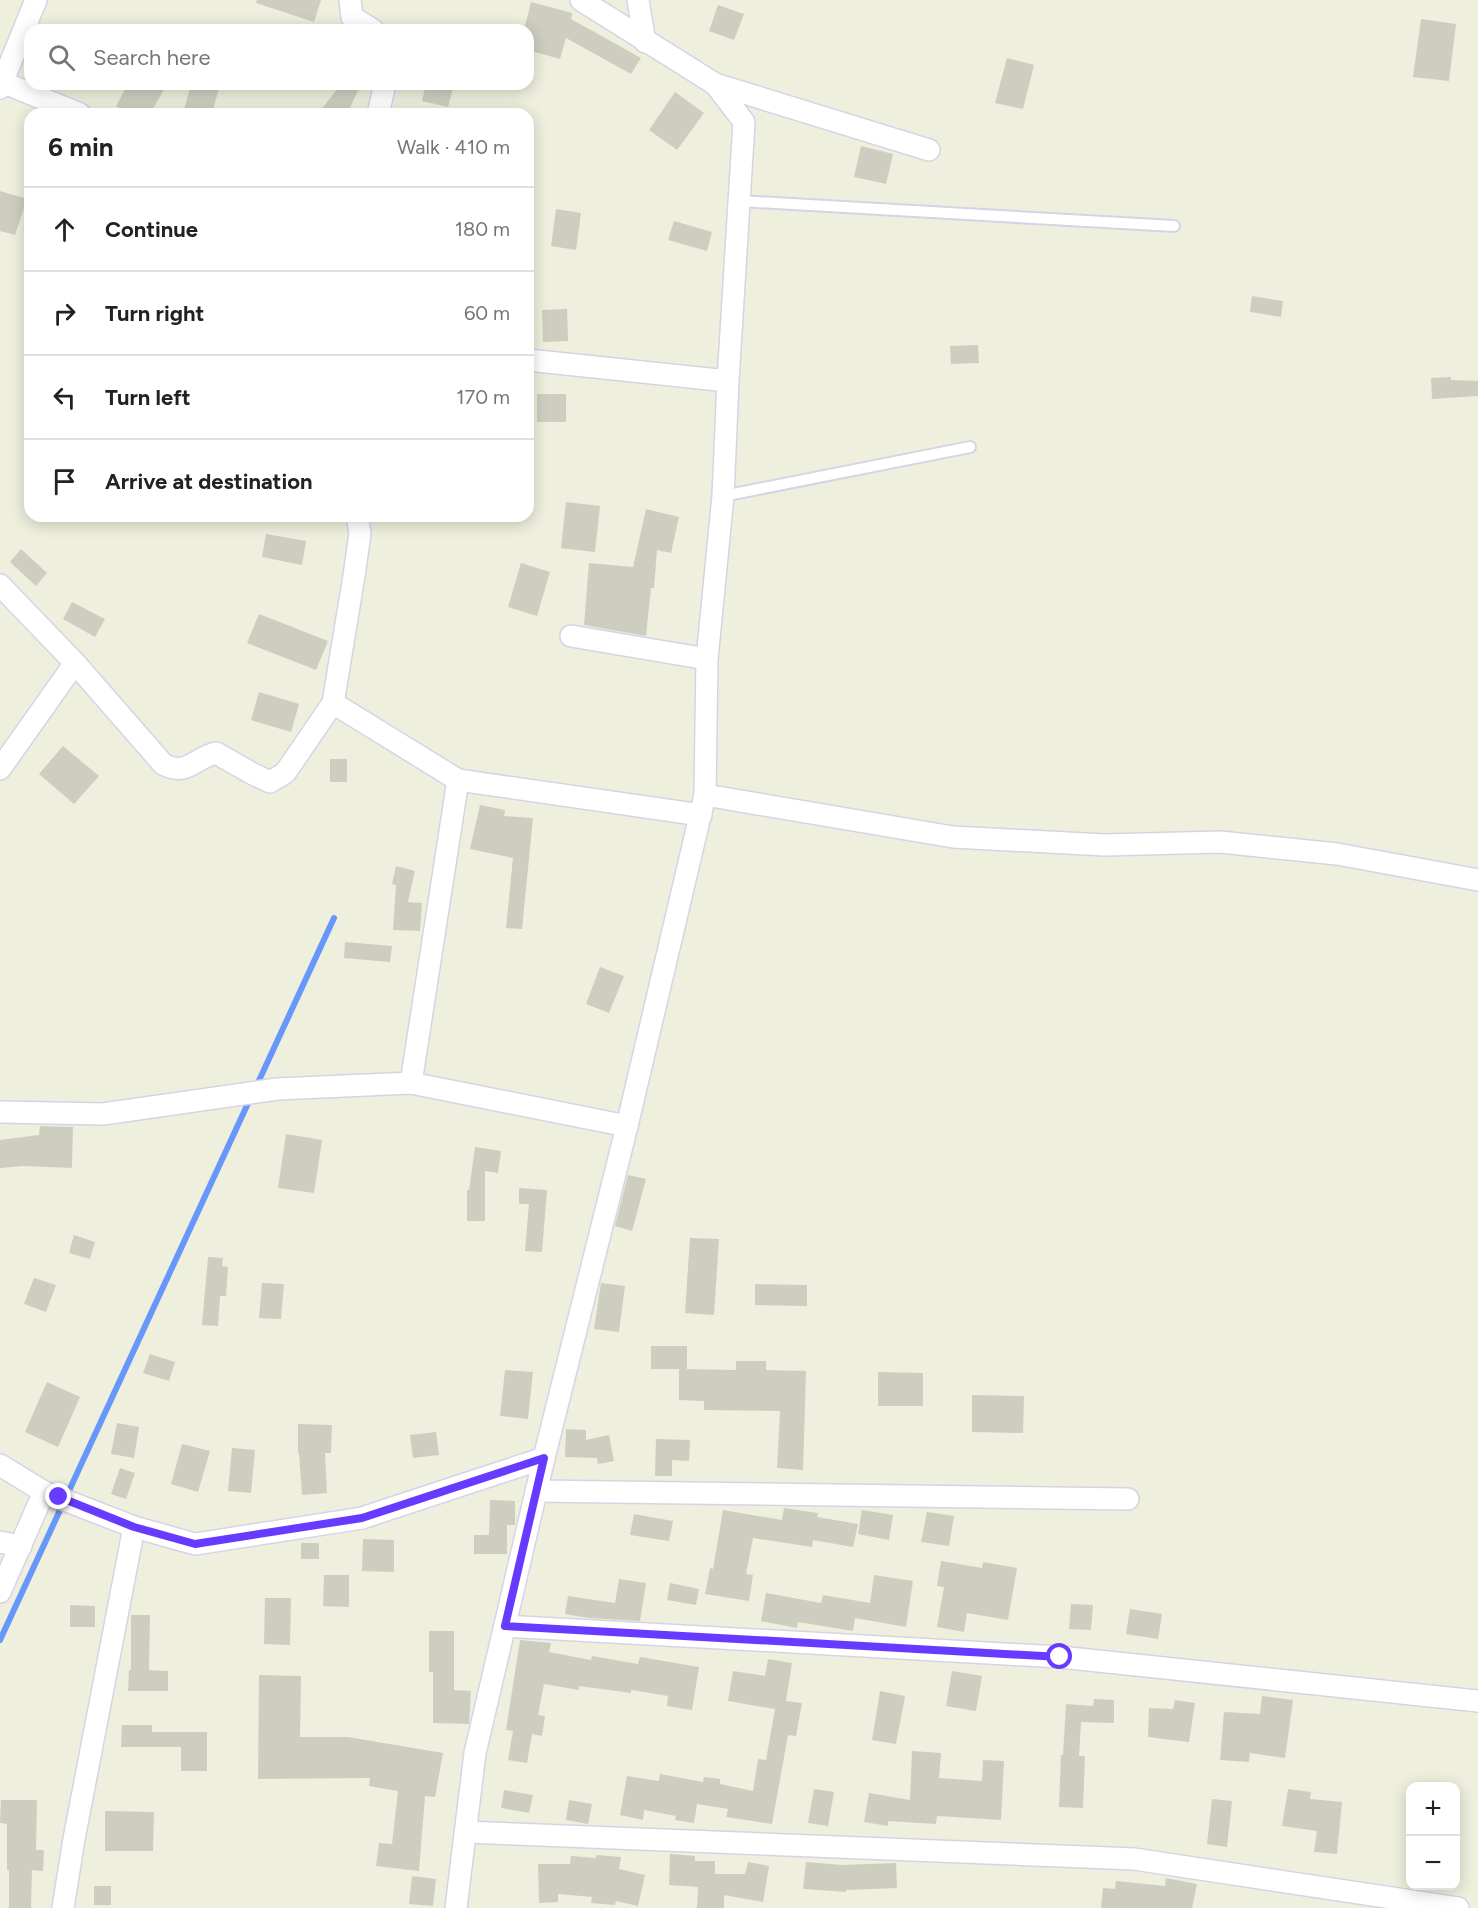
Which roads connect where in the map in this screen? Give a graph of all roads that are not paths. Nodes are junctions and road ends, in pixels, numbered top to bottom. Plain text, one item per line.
1 (36, 0) edge
2 (350, 0) edge
3 (581, 0) edge
4 (638, 0) edge
5 (26, 24) edge
6 (363, 24) edge
7 (24, 29) edge
8 (645, 42) junction
9 (715, 84) junction
10 (1, 85) edge
11 (384, 90) edge
12 (64, 108) edge
13 (379, 108) edge
14 (929, 150) dead end
15 (740, 201) junction
16 (1174, 226) dead end
17 (534, 361) edge
18 (728, 381) junction
19 (970, 447) dead end
20 (723, 496) junction
21 (358, 522) edge
22 (0, 585) edge
23 (571, 636) dead end
24 (707, 659) junction
25 (75, 663) junction
26 (333, 704) junction
27 (0, 769) edge
28 (458, 780) junction
29 (703, 805) junction
30 (1478, 880) edge
31 (411, 1083) junction
32 (0, 1112) edge
33 (627, 1126) junction
34 (544, 1458) junction
35 (0, 1465) edge
36 (536, 1491) junction
37 (60, 1498) junction
38 (1128, 1499) dead end
39 (134, 1527) junction
40 (0, 1542) edge
41 (21, 1546) junction
42 (0, 1592) edge
43 (505, 1626) junction
44 (1478, 1701) edge
45 (465, 1832) junction
46 (63, 1908) edge
47 (456, 1908) edge
48 (1458, 1908) edge

1 - 5 street
2 - 6 street
3 - 8 street
4 - 8 street
7 - 10 street
8 - 9 street
9 - 14 street
9 - 15 street
10 - 12 street
11 - 13 street
15 - 16 lane
15 - 18 street
17 - 18 street
18 - 20 street
19 - 20 lane
20 - 24 street
21 - 26 street
22 - 25 street
23 - 24 street
24 - 29 street
25 - 26 street
25 - 27 street
26 - 28 street
28 - 29 street
28 - 31 street
29 - 30 street
29 - 33 street
31 - 32 street
31 - 33 street
33 - 34 street
34 - 36 street
34 - 39 street
35 - 37 street
36 - 38 street
36 - 43 street
37 - 39 street
37 - 41 street
39 - 46 street
40 - 41 street
41 - 42 street
43 - 44 street
43 - 45 street
45 - 47 street
45 - 48 street

